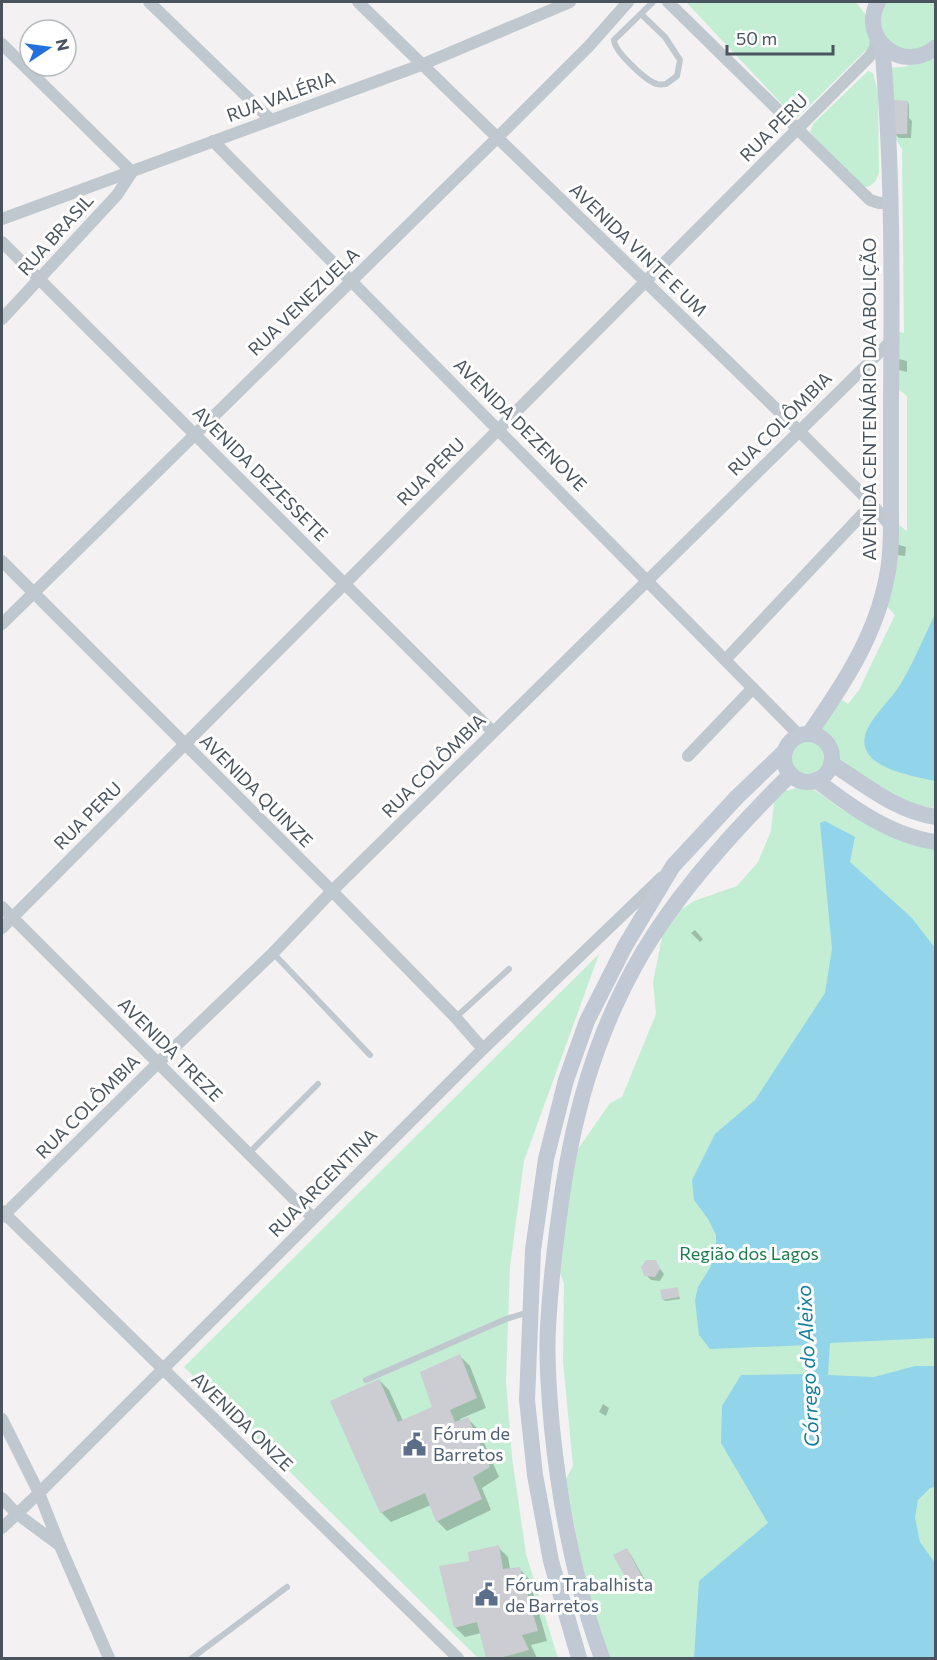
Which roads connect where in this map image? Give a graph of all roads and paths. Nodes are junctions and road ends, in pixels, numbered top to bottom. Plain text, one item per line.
1 (149, 2) edge
2 (358, 2) edge
3 (570, 2) edge
4 (628, 2) edge
5 (653, 2) edge
6 (668, 2) edge
7 (863, 2) edge
8 (876, 8) edge
9 (641, 14) junction
10 (879, 40) junction
11 (2, 44) edge
12 (936, 46) edge
13 (422, 64) junction
14 (271, 120) junction
15 (797, 130) junction
16 (497, 138) junction
17 (213, 141) junction
18 (132, 172) junction
19 (890, 203) junction
20 (2, 219) edge
21 (2, 242) edge
22 (40, 280) junction
23 (351, 281) junction
24 (646, 282) junction
25 (2, 319) edge
26 (891, 340) junction
27 (498, 430) junction
28 (799, 431) junction
29 (194, 434) junction
30 (872, 504) junction
31 (891, 527) junction
32 (2, 561) edge
33 (647, 581) junction
34 (345, 584) junction
35 (33, 593) junction
36 (2, 624) edge
37 (726, 659) junction
38 (753, 688) junction
39 (493, 732) junction
40 (805, 735) junction
41 (185, 744) junction
42 (785, 751) junction
43 (688, 756) dead end
44 (831, 763) junction
45 (791, 774) junction
46 (816, 780) junction
47 (936, 817) edge
48 (936, 842) edge
49 (673, 866) junction
50 (332, 891) junction
51 (2, 907) edge
52 (12, 918) junction
53 (2, 928) edge
54 (273, 953) junction
55 (509, 969) dead end
56 (456, 1018) junction
57 (483, 1049) junction
58 (370, 1055) dead end
59 (158, 1063) junction
60 (318, 1084) dead end
61 (249, 1153) junction
62 (2, 1214) edge
63 (313, 1218) junction
64 (530, 1312) junction
65 (162, 1369) junction
66 (366, 1380) dead end
67 (2, 1419) edge
68 (39, 1493) junction
69 (2, 1498) edge
70 (16, 1513) junction
71 (2, 1528) edge
72 (60, 1546) junction
73 (287, 1587) dead end
74 (110, 1659) edge
75 (192, 1659) edge
76 (458, 1659) edge
77 (579, 1659) edge
78 (602, 1659) edge

1 - 14 street
2 - 13 street, AVENIDA VINTE E UM
3 - 13 street, RUA VALÉRIA
4 - 16 street, RUA VENEZUELA
5 - 9 lane
6 - 15 street
7 - 8 street
8 - 10 street, AVENIDA CENTENÁRIO DA ABOLIÇÃO
9 - 9 lane
10 - 12 street
10 - 15 street, RUA PERU
10 - 19 street, AVENIDA CENTENÁRIO DA ABOLIÇÃO
11 - 18 street
13 - 14 street, RUA VALÉRIA
13 - 16 street, AVENIDA VINTE E UM
14 - 17 street, RUA VALÉRIA
15 - 19 street
15 - 24 street, RUA PERU
16 - 23 street, RUA VENEZUELA
16 - 24 street, AVENIDA VINTE E UM
17 - 18 street, RUA VALÉRIA
17 - 23 street, AVENIDA DEZENOVE
18 - 20 street, RUA VALÉRIA
18 - 22 street, RUA BRASIL
19 - 26 street, AVENIDA CENTENÁRIO DA ABOLIÇÃO
21 - 22 street, AVENIDA DEZESSETE
22 - 25 street, RUA BRASIL
22 - 29 street, AVENIDA DEZESSETE
23 - 27 street, AVENIDA DEZENOVE
23 - 29 street, RUA VENEZUELA
24 - 27 street, RUA PERU
24 - 28 street, AVENIDA VINTE E UM
26 - 28 street, RUA COLÔMBIA
26 - 31 street, AVENIDA CENTENÁRIO DA ABOLIÇÃO
27 - 33 street, AVENIDA DEZENOVE
27 - 34 street, RUA PERU
28 - 30 street, AVENIDA VINTE E UM
28 - 33 street, RUA COLÔMBIA
29 - 34 street, AVENIDA DEZESSETE
29 - 35 street, RUA VENEZUELA
30 - 31 street, AVENIDA VINTE E UM
30 - 37 street
31 - 40 street, AVENIDA CENTENÁRIO DA ABOLIÇÃO
32 - 35 street, AVENIDA QUINZE
33 - 37 street, AVENIDA DEZENOVE
33 - 39 street, RUA COLÔMBIA
34 - 39 street, AVENIDA DEZESSETE
34 - 41 street, RUA PERU
35 - 36 street, RUA VENEZUELA
35 - 41 street, AVENIDA QUINZE
37 - 38 street, AVENIDA DEZENOVE
38 - 40 street, AVENIDA DEZENOVE
38 - 43 street
39 - 50 street, RUA COLÔMBIA
40 - 42 street
40 - 44 street
41 - 50 street, AVENIDA QUINZE
41 - 52 street, RUA PERU
42 - 45 street
42 - 49 street
44 - 46 street
44 - 47 street
45 - 46 street
45 - 78 street
46 - 48 street
49 - 57 street, RUA ARGENTINA
49 - 64 street
50 - 54 street, RUA COLÔMBIA
50 - 56 street, AVENIDA QUINZE
51 - 52 street, AVENIDA TREZE
52 - 53 street, RUA PERU
52 - 59 street, AVENIDA TREZE
54 - 58 lane
54 - 59 street, RUA COLÔMBIA
55 - 56 lane
56 - 57 street, AVENIDA QUINZE
57 - 63 street, RUA ARGENTINA
59 - 61 street, AVENIDA TREZE
59 - 62 street, RUA COLÔMBIA
60 - 61 lane
61 - 63 street, AVENIDA TREZE
62 - 65 street, AVENIDA ONZE
63 - 65 street, RUA ARGENTINA
64 - 66 lane
64 - 77 street
65 - 68 street, RUA ARGENTINA
65 - 76 street, AVENIDA ONZE
67 - 68 street
68 - 70 street, RUA ARGENTINA
68 - 72 street
69 - 70 street
70 - 71 street, RUA ARGENTINA
70 - 72 street
72 - 74 street
73 - 75 lane

